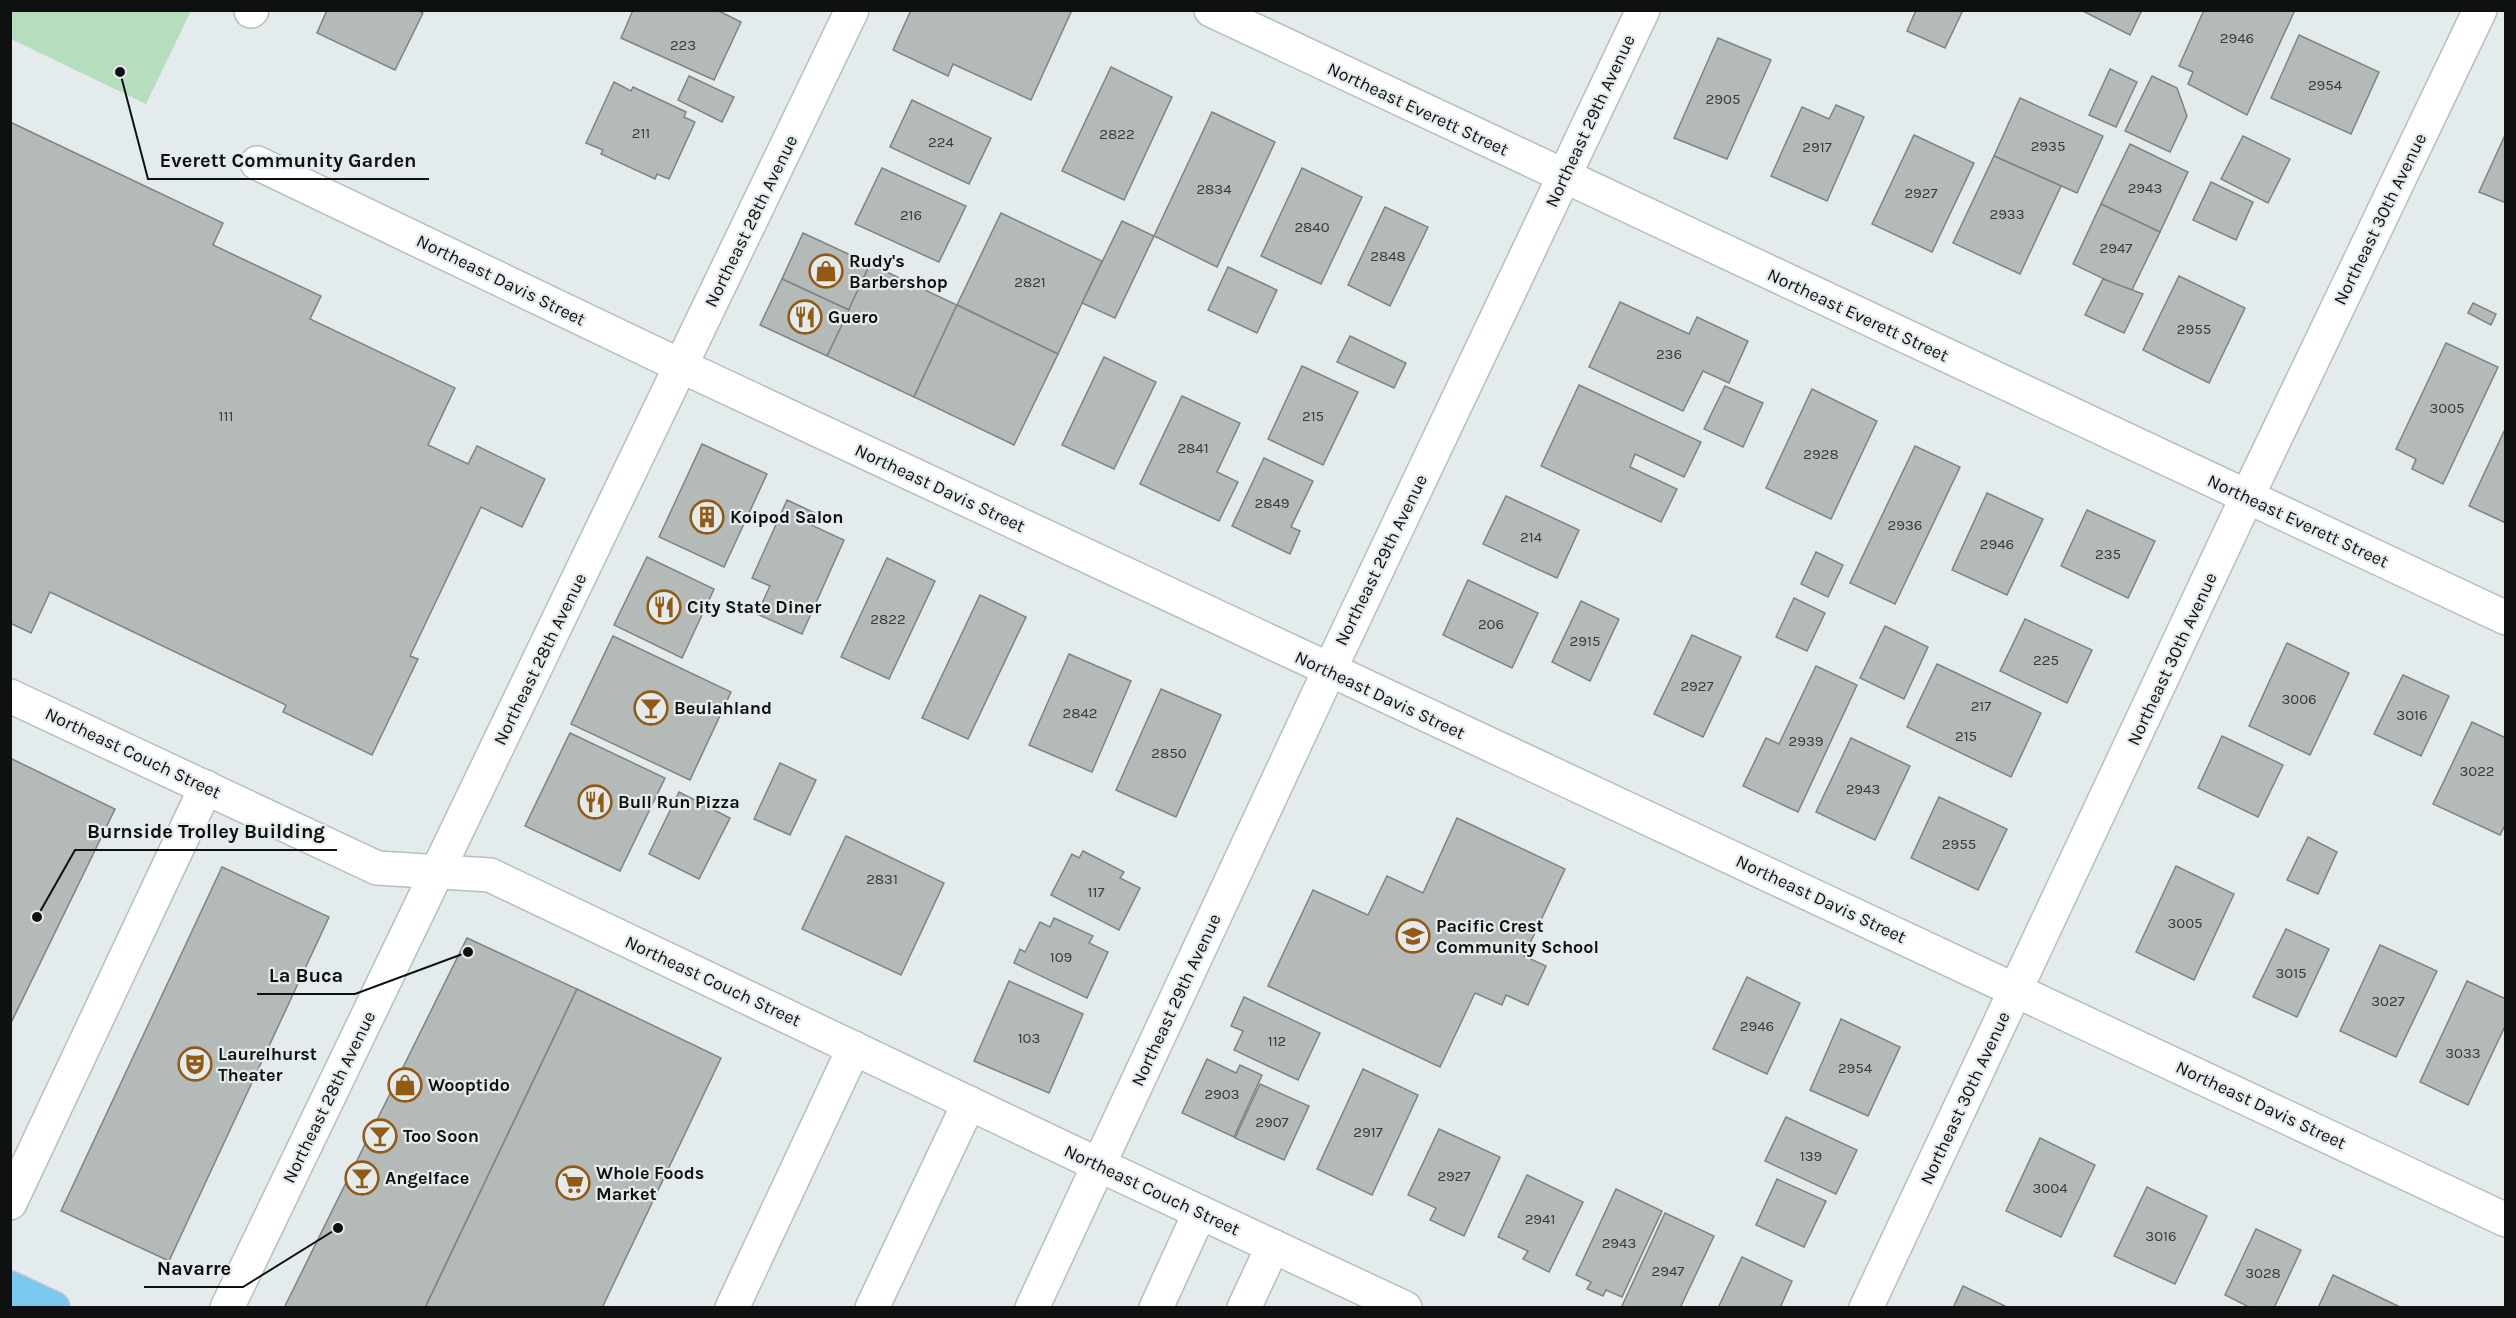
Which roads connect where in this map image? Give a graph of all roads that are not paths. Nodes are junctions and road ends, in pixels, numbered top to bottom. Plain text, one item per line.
1 (852, 10) edge
2 (1211, 10) edge
3 (1643, 10) edge
4 (2480, 10) edge
5 (2496, 10) edge
6 (2505, 15) edge
7 (257, 163) dead end
8 (1564, 178) junction
9 (681, 366) junction
10 (2247, 497) junction
11 (2505, 618) edge
12 (1329, 671) junction
13 (10, 696) edge
14 (206, 787) junction
15 (438, 871) junction
16 (2016, 990) junction
17 (854, 1048) junction
18 (969, 1104) junction
19 (1099, 1165) junction
20 (10, 1203) edge
21 (1200, 1212) junction
22 (2505, 1220) edge
23 (1273, 1246) junction
24 (10, 1288) edge
25 (53, 1308) edge
26 (227, 1308) edge
27 (732, 1308) edge
28 (872, 1308) edge
29 (1032, 1308) edge
30 (1156, 1308) edge
31 (1244, 1308) edge
32 (1405, 1308) edge
33 (1866, 1308) edge

1 - 9 street, Northeast 28th Avenue
2 - 8 street, Northeast Everett Street
3 - 8 street, Northeast 29th Avenue
4 - 10 street, Northeast 30th Avenue
5 - 6 street
7 - 9 street, Northeast Davis Street
8 - 10 street, Northeast Everett Street
8 - 12 street, Northeast 29th Avenue
9 - 12 street, Northeast Davis Street
9 - 15 street, Northeast 28th Avenue
10 - 11 street, Northeast Everett Street
10 - 16 street, Northeast 30th Avenue
12 - 16 street, Northeast Davis Street
12 - 19 street, Northeast 29th Avenue
13 - 14 street, Northeast Couch Street
14 - 15 street, Northeast Couch Street
14 - 20 street
15 - 17 street, Northeast Couch Street
15 - 26 street, Northeast 28th Avenue
16 - 22 street, Northeast Davis Street
16 - 33 street, Northeast 30th Avenue
17 - 18 street, Northeast Couch Street
17 - 27 street
18 - 19 street, Northeast Couch Street
18 - 28 street
19 - 21 street, Northeast Couch Street
19 - 29 street, Northeast 29th Avenue
21 - 23 street, Northeast Couch Street
21 - 30 street
23 - 31 street
23 - 32 street, Northeast Couch Street
24 - 25 main road

